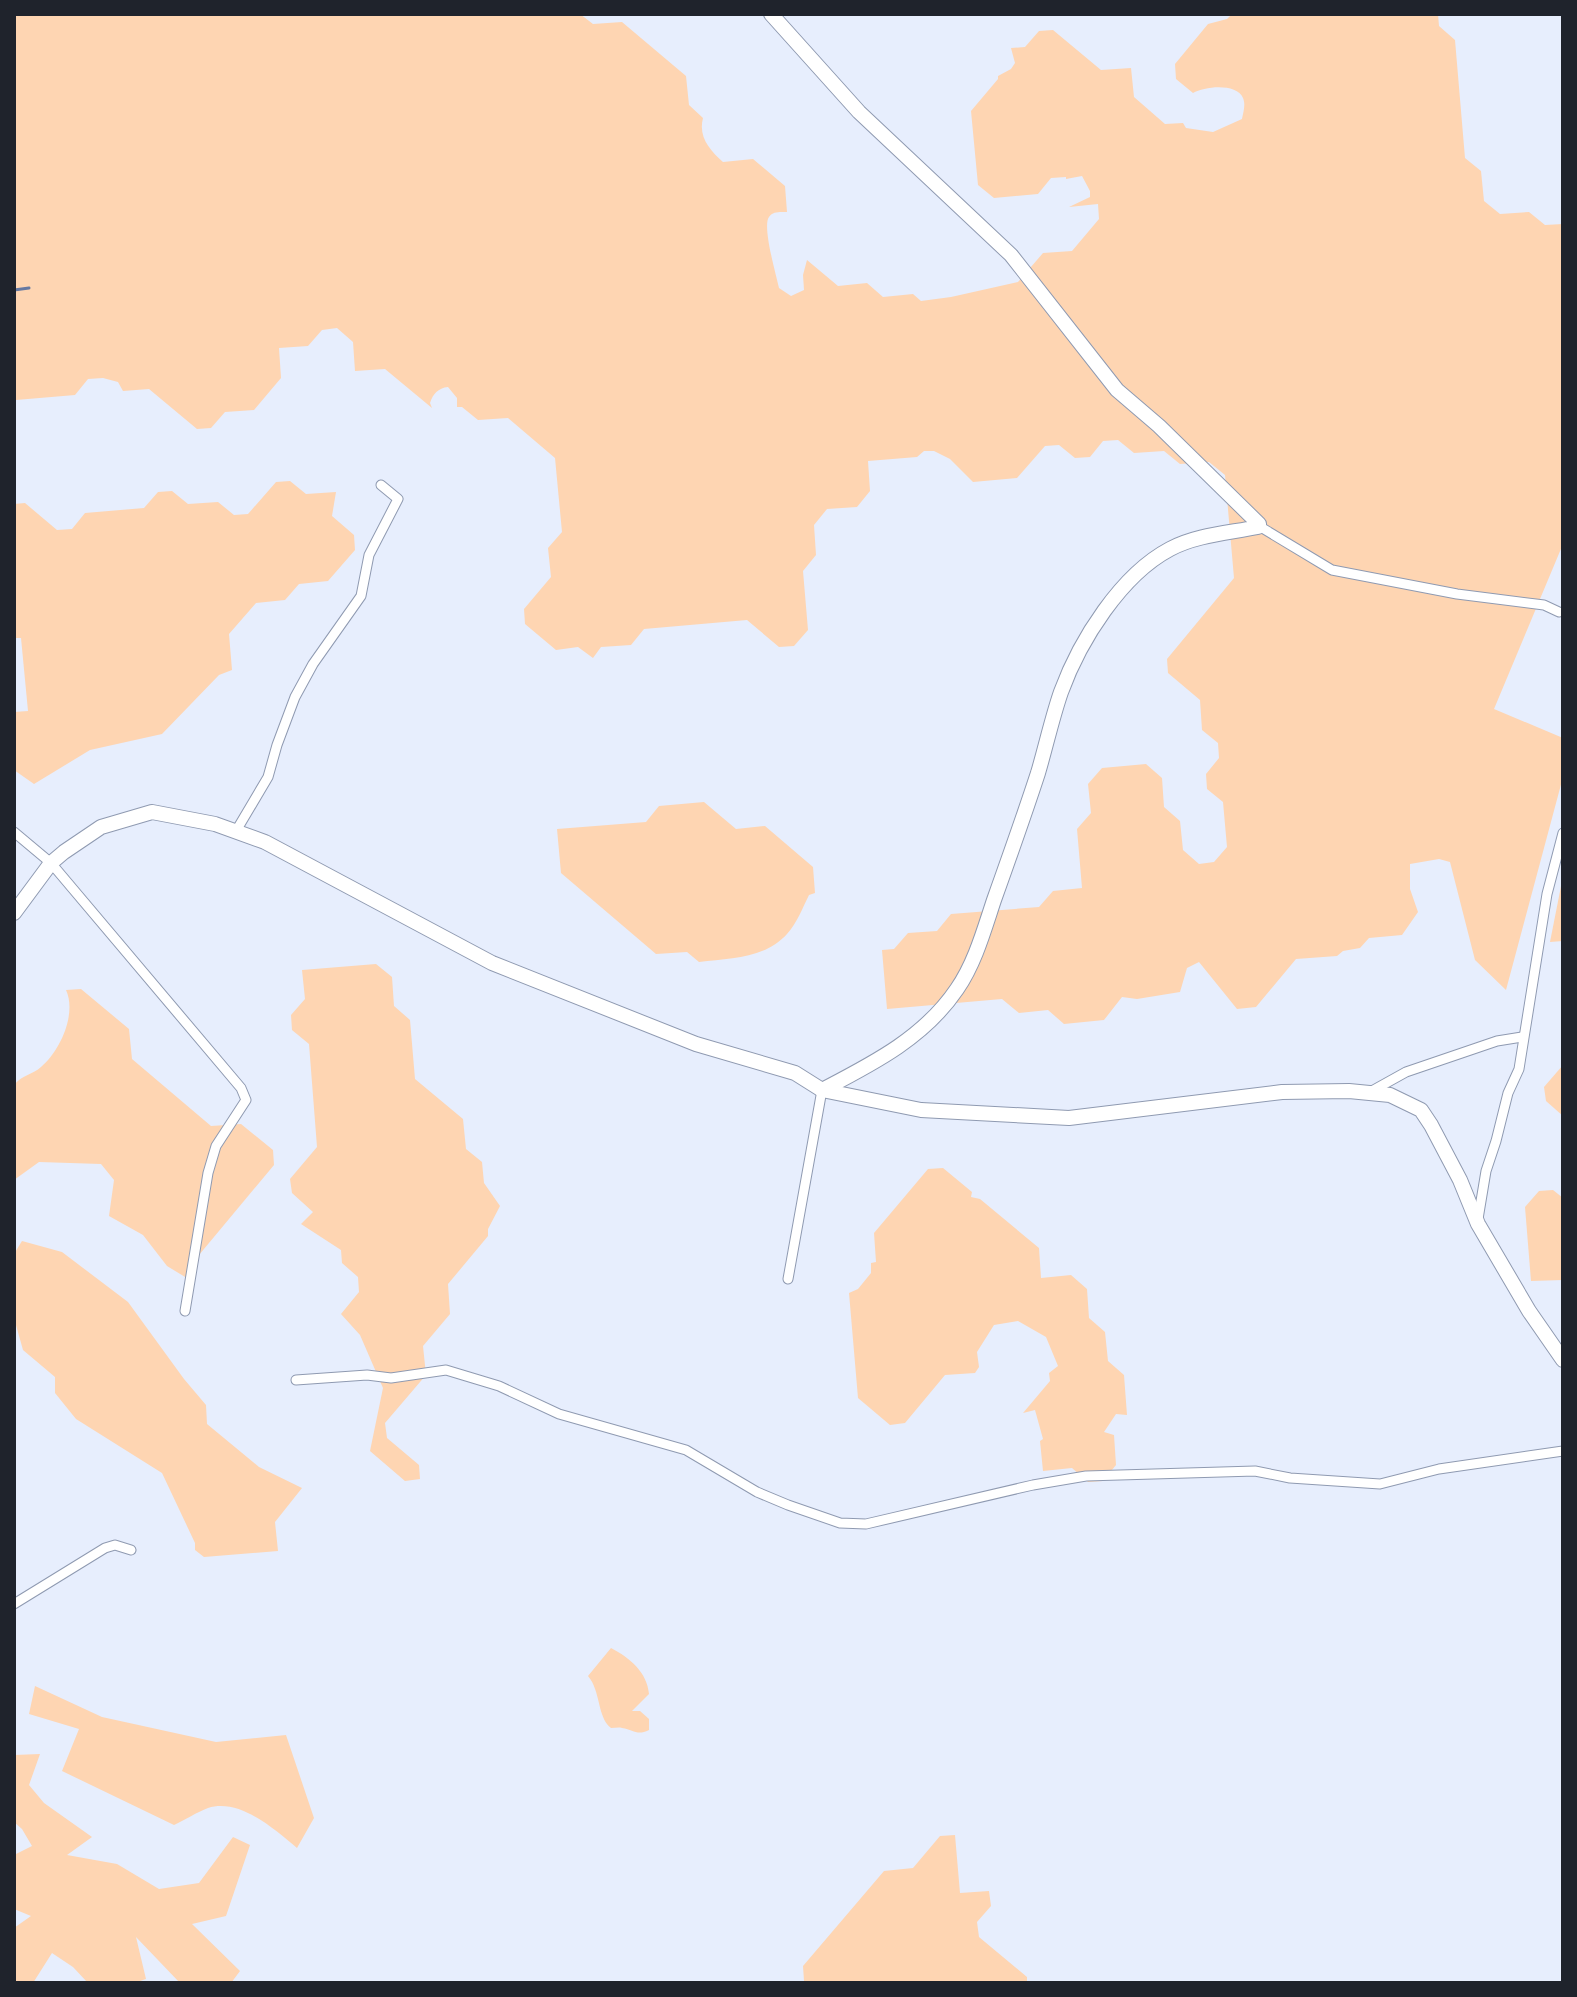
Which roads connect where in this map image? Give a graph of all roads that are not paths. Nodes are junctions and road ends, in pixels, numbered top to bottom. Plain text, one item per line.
1 (771, 14) edge
2 (381, 485) dead end
3 (1259, 526) junction
4 (1559, 612) dead end
5 (236, 831) junction
6 (14, 832) edge
7 (1563, 833) edge
8 (51, 863) junction
9 (14, 913) edge
10 (1522, 1037) junction
11 (822, 1090) junction
12 (1370, 1092) junction
13 (1478, 1224) junction
14 (788, 1279) dead end
15 (185, 1311) dead end
16 (1563, 1360) edge
17 (296, 1380) dead end
18 (1563, 1451) edge
19 (131, 1550) dead end
20 (14, 1604) edge

1 - 3 main road
2 - 5 street
3 - 4 street
3 - 11 main road
5 - 8 main road
5 - 11 main road
6 - 8 street
7 - 10 street
8 - 9 main road
8 - 15 street
10 - 12 street
10 - 13 street
11 - 12 main road
11 - 14 street
12 - 13 main road
13 - 16 main road
17 - 18 street
19 - 20 street

